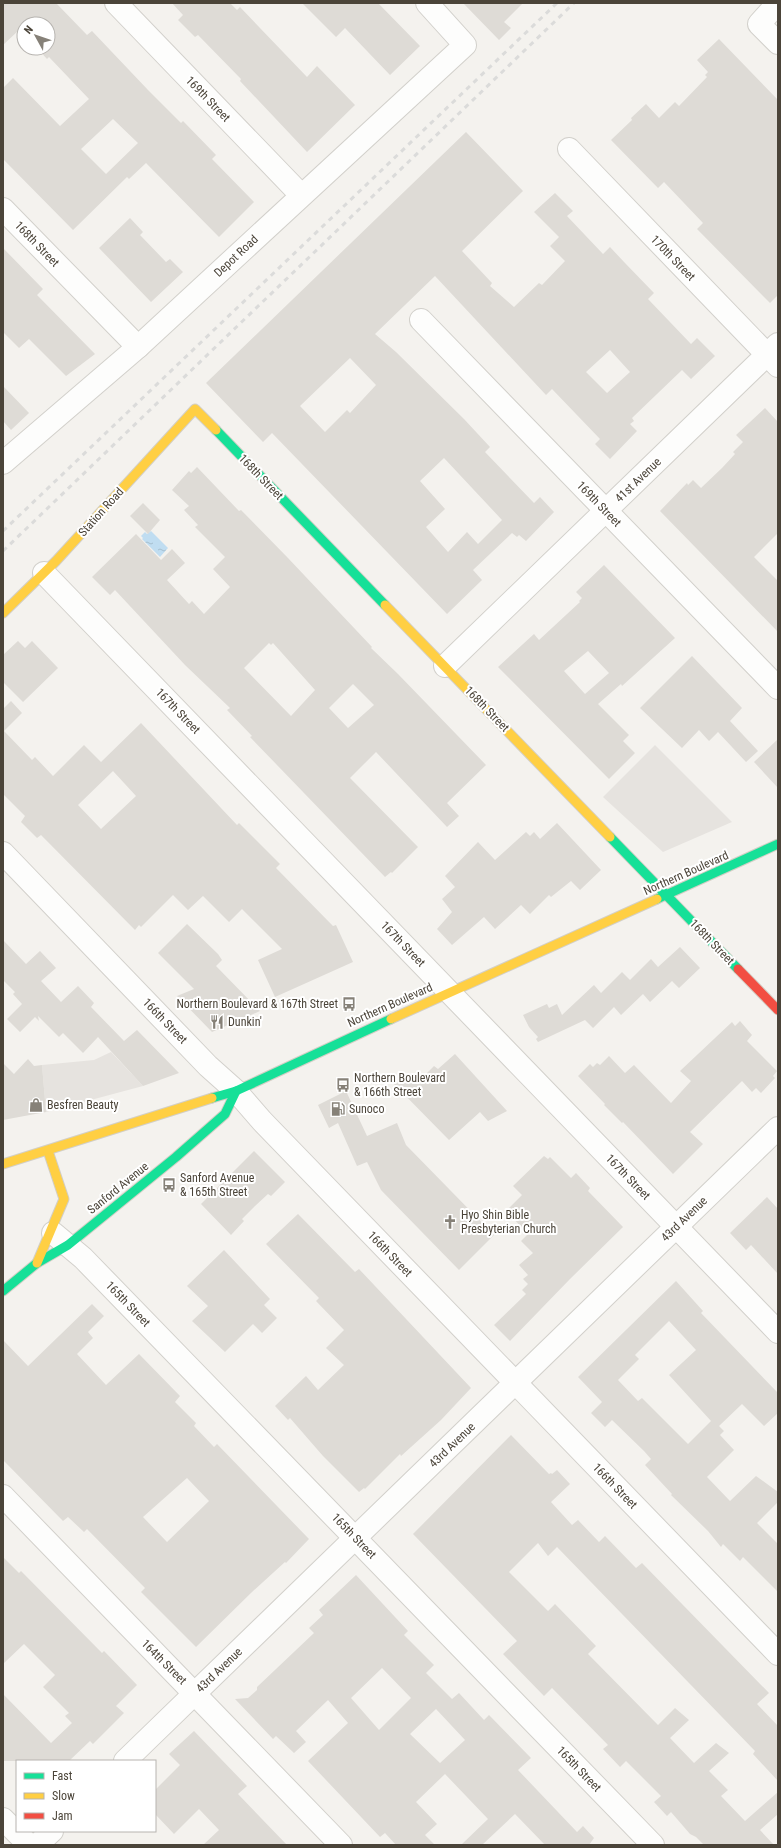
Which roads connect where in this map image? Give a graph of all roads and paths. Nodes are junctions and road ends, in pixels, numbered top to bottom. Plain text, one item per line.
1 (116, 3) edge
2 (427, 3) edge
3 (778, 3) edge
4 (778, 43) edge
5 (569, 149) dead end
6 (301, 195) junction
7 (3, 209) edge
8 (420, 320) dead end
9 (138, 347) junction
10 (774, 355) edge
11 (195, 409) joint
12 (3, 463) edge
13 (606, 511) junction
14 (44, 573) junction
15 (3, 612) edge
16 (445, 666) junction
17 (778, 688) edge
18 (778, 844) edge
19 (3, 853) edge
20 (666, 894) junction
21 (449, 992) junction
22 (778, 1010) edge
23 (236, 1091) junction
24 (778, 1128) edge
25 (48, 1150) junction
26 (4, 1164) edge
27 (676, 1226) junction
28 (60, 1238) junction
29 (37, 1262) junction
30 (3, 1291) edge
31 (778, 1332) edge
32 (516, 1383) junction
33 (3, 1496) edge
34 (356, 1538) junction
35 (778, 1654) edge
36 (195, 1694) junction
37 (126, 1760) edge
38 (3, 1819) edge
39 (51, 1832) edge
40 (29, 1845) edge
41 (37, 1845) edge
42 (341, 1845) edge
43 (653, 1845) edge

1 - 6 street, 169th Street
2 - 6 street, Depot Road
3 - 4 street
5 - 10 street, 170th Street
6 - 9 street, Depot Road
7 - 9 street, 168th Street
8 - 13 street, 169th Street
9 - 12 street, Depot Road
10 - 13 street, 41st Avenue
11 - 14 street, Station Road
11 - 16 street, 168th Street
13 - 16 street, 41st Avenue
13 - 17 street, 169th Street
14 - 15 street, Station Road
14 - 21 street, 167th Street
16 - 20 street, 168th Street
18 - 20 street, Northern Boulevard
19 - 23 street, 166th Street
20 - 21 street, Northern Boulevard
20 - 22 street, 168th Street
21 - 23 street, Northern Boulevard
21 - 27 street, 167th Street
23 - 25 street, Northern Boulevard
23 - 28 street, Sanford Avenue
23 - 32 street, 166th Street
24 - 27 street, 43rd Avenue
25 - 26 street, Northern Boulevard
25 - 28 street
27 - 31 street, 167th Street
27 - 32 street, 43rd Avenue
28 - 29 street, Sanford Avenue
28 - 29 street
28 - 34 street, 165th Street
29 - 30 street, Sanford Avenue
32 - 34 street, 43rd Avenue
32 - 35 street, 166th Street
33 - 36 street, 164th Street
34 - 36 street, 43rd Avenue
34 - 43 street, 165th Street
36 - 37 street, 43rd Avenue
36 - 42 street, 164th Street
38 - 40 street
39 - 41 street

